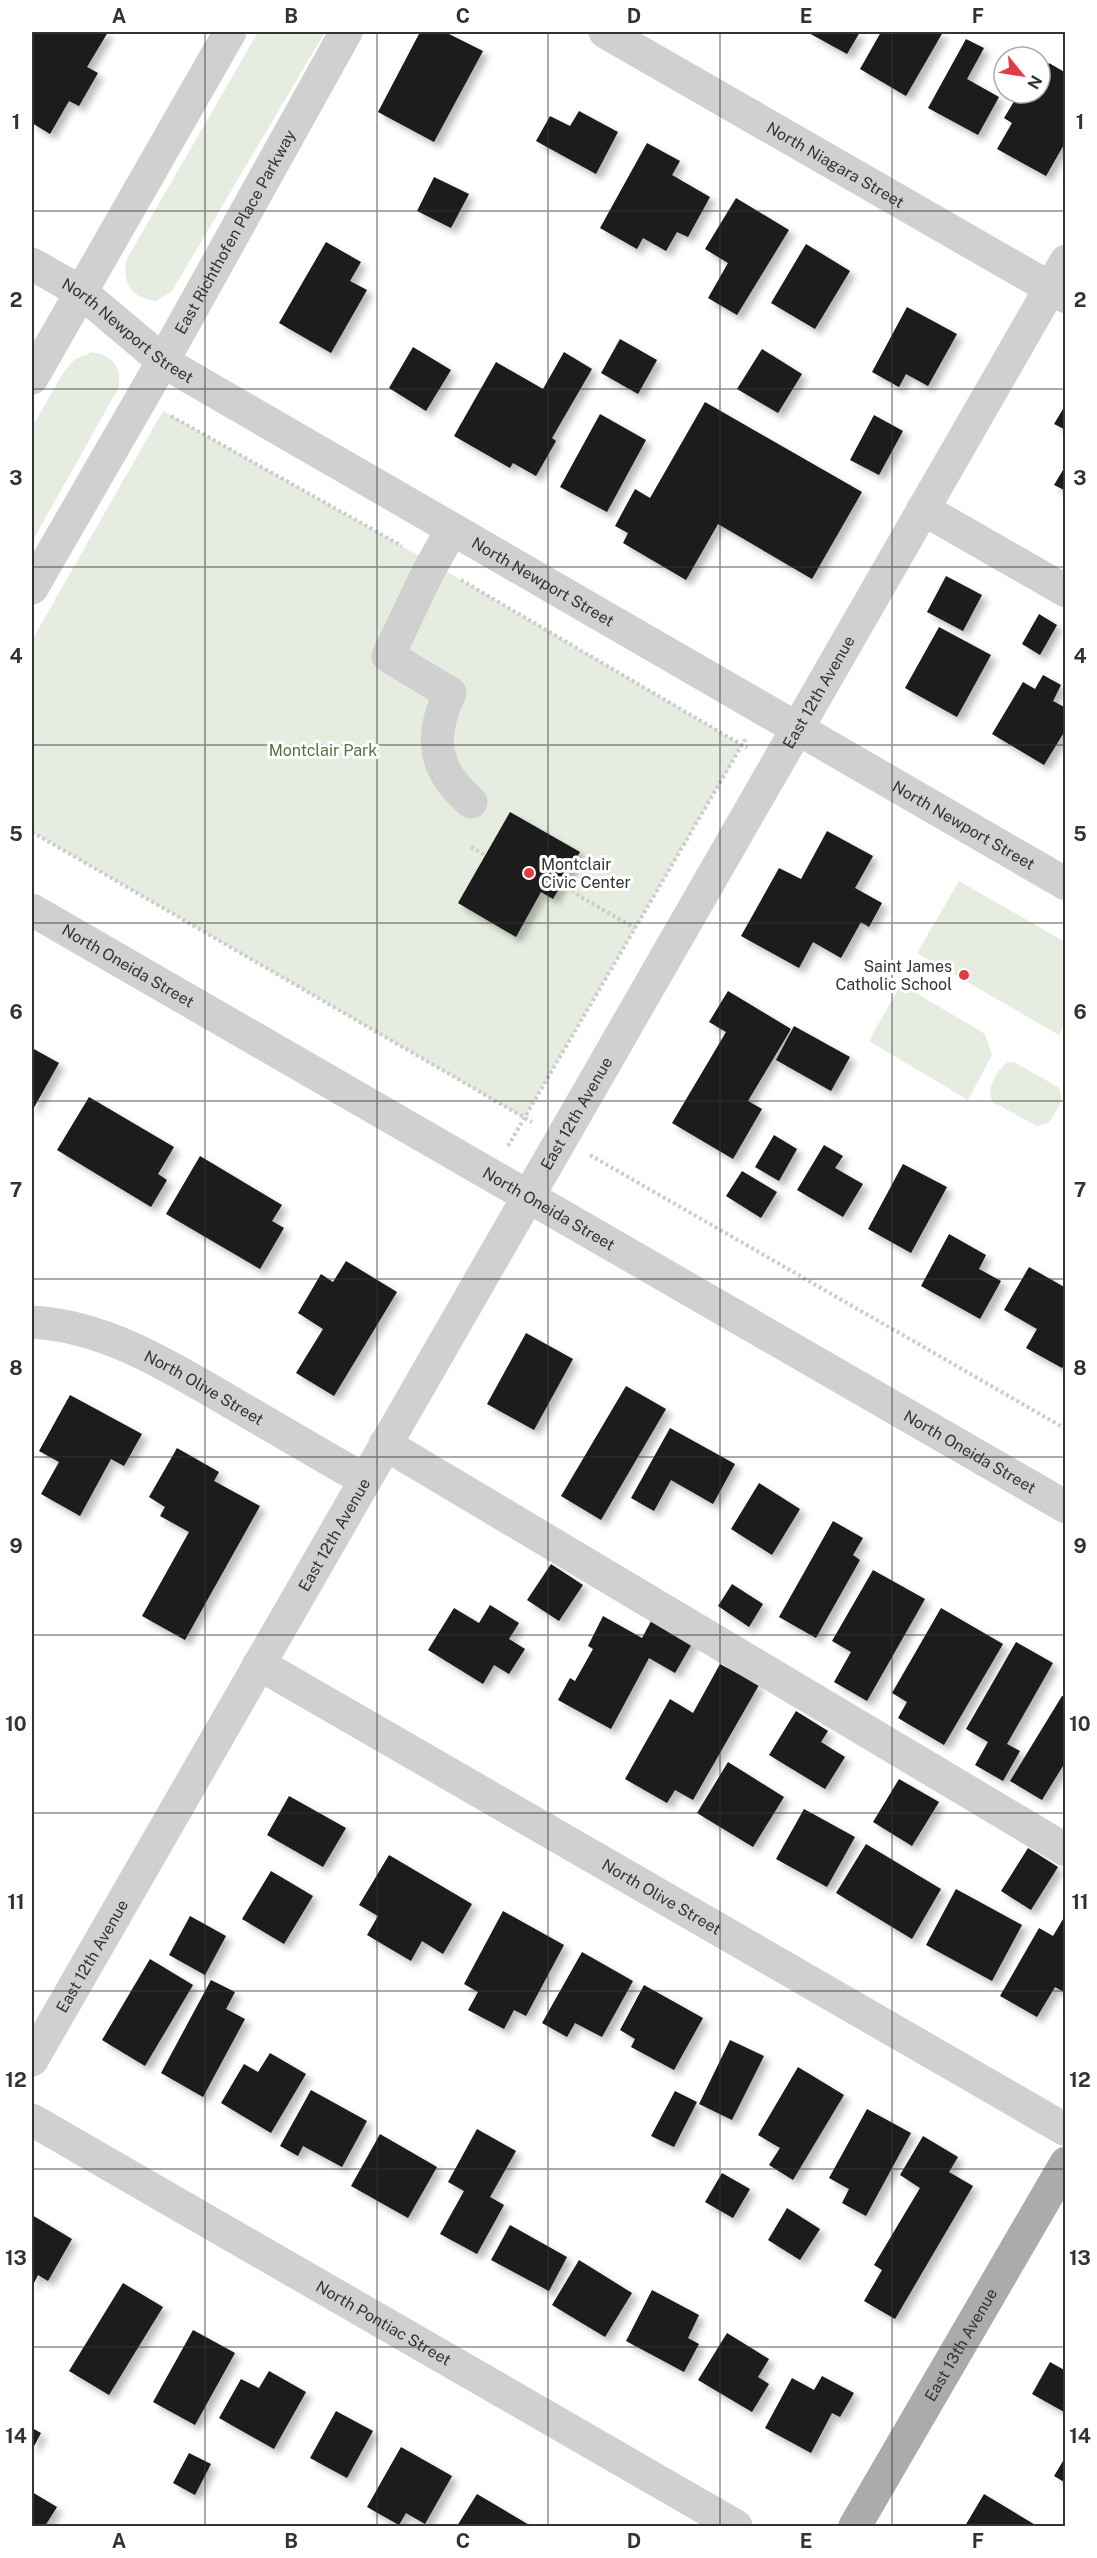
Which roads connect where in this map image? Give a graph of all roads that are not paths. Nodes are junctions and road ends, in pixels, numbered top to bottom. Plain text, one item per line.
1 (230, 32) edge
2 (346, 32) edge
3 (604, 32) edge
4 (32, 264) edge
5 (1060, 282) edge
6 (81, 292) junction
7 (163, 361) junction
8 (32, 378) edge
9 (923, 509) junction
10 (452, 529) junction
11 (32, 588) edge
12 (1065, 591) edge
13 (797, 729) junction
14 (471, 802) dead end
15 (1065, 884) edge
16 (32, 910) edge
17 (527, 1196) junction
18 (32, 1322) edge
19 (386, 1444) junction
20 (365, 1480) junction
21 (1065, 1507) edge
22 (259, 1664) junction
23 (1065, 1850) edge
24 (32, 2060) edge
25 (32, 2120) edge
26 (1065, 2130) edge
27 (1065, 2163) edge
28 (736, 2526) edge
29 (855, 2526) edge

1 - 6 street
2 - 7 street, East Richthofen Place Parkway
3 - 5 street, North Niagara Street
4 - 6 street, North Newport Street
5 - 9 street, East 12th Avenue
6 - 7 street, North Newport Street
6 - 8 street
7 - 10 street, North Newport Street
7 - 11 street, East Richthofen Place Parkway
9 - 12 street
9 - 13 street, East 12th Avenue
10 - 13 street, North Newport Street
10 - 14 street
13 - 15 street, North Newport Street
13 - 17 street, East 12th Avenue
16 - 17 street, North Oneida Street
17 - 19 street, East 12th Avenue
17 - 21 street, North Oneida Street
18 - 20 street, North Olive Street
19 - 20 street, East 12th Avenue
19 - 23 street
20 - 22 street, East 12th Avenue
22 - 24 street, East 12th Avenue
22 - 26 street, North Olive Street
25 - 28 street, North Pontiac Street
27 - 29 main road, East 13th Avenue

